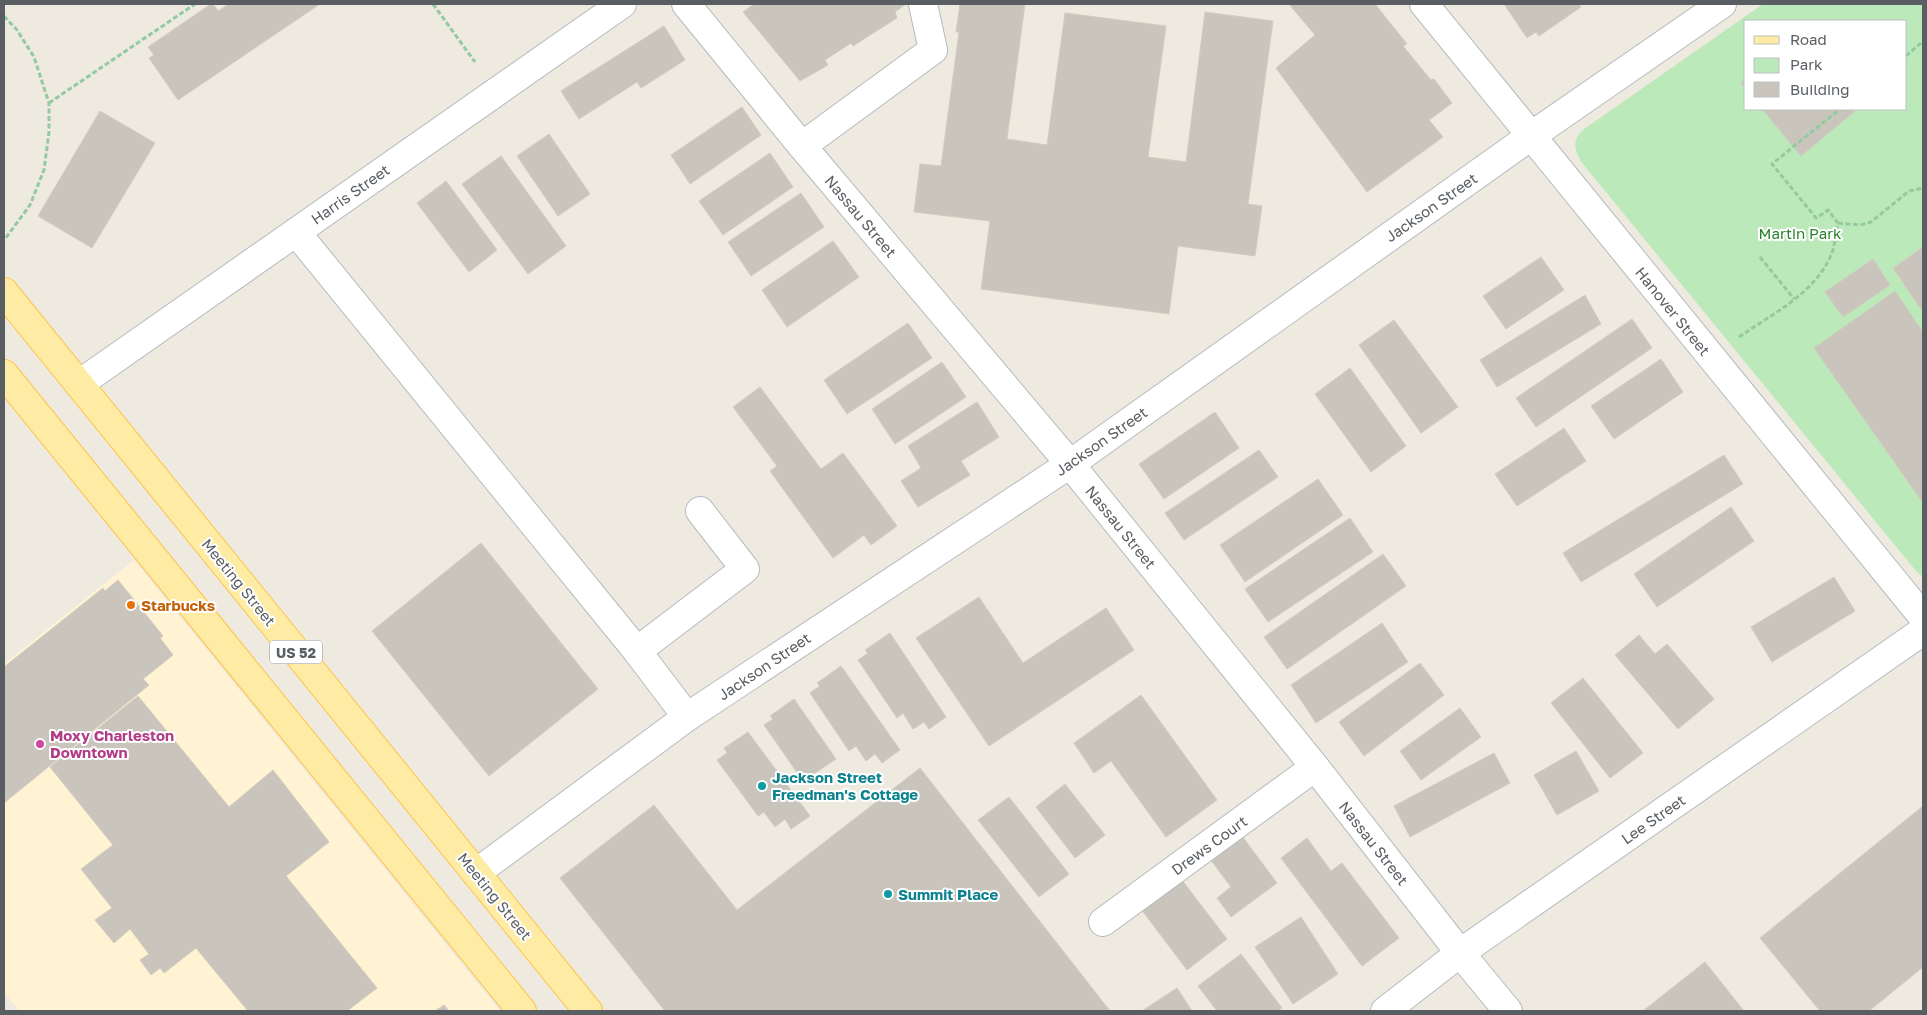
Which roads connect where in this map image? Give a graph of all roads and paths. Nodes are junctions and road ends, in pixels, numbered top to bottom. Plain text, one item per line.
1 (195, 4) edge
2 (433, 4) edge
3 (622, 4) edge
4 (686, 4) edge
5 (923, 4) edge
6 (1424, 4) edge
7 (1722, 4) edge
8 (4, 16) edge
9 (1923, 42) edge
10 (1907, 55) edge
11 (475, 62) dead end
12 (49, 103) junction
13 (1839, 110) edge
14 (1531, 136) junction
15 (802, 146) junction
16 (1923, 188) edge
17 (1838, 223) junction
18 (296, 232) junction
19 (5, 239) edge
20 (1760, 257) dead end
21 (4, 292) edge
22 (1794, 299) junction
23 (1736, 339) dead end
24 (4, 374) edge
25 (79, 384) junction
26 (1070, 464) junction
27 (700, 511) dead end
28 (1923, 618) edge
29 (1923, 631) edge
30 (637, 651) junction
31 (687, 717) junction
32 (1315, 767) junction
33 (476, 873) junction
34 (1103, 922) dead end
35 (1460, 953) junction
36 (522, 1011) edge
37 (588, 1011) edge
38 (1385, 1011) edge
39 (1508, 1011) edge

1 - 12 path
2 - 11 path
3 - 18 street, Harris Street
4 - 15 street, Nassau Street
5 - 15 street
6 - 14 street, Hanover Street
7 - 14 street, Jackson Street
8 - 12 path
9 - 10 path
12 - 19 path
13 - 17 path
14 - 26 street, Jackson Street
14 - 28 street, Hanover Street
15 - 26 street, Nassau Street
16 - 17 path
17 - 22 path
18 - 25 street, Harris Street
18 - 30 street
20 - 22 path
21 - 25 main road, Meeting Street / US 52
22 - 23 path
24 - 36 main road
25 - 33 main road, Meeting Street / US 52
26 - 31 street, Jackson Street
26 - 32 street, Nassau Street
27 - 30 street
29 - 35 street, Lee Street
30 - 31 street
31 - 33 street, Jackson Street
32 - 34 street, Drews Court
32 - 35 street, Nassau Street
33 - 37 main road, Meeting Street / US 52
35 - 38 street, Lee Street
35 - 39 street, Nassau Street

